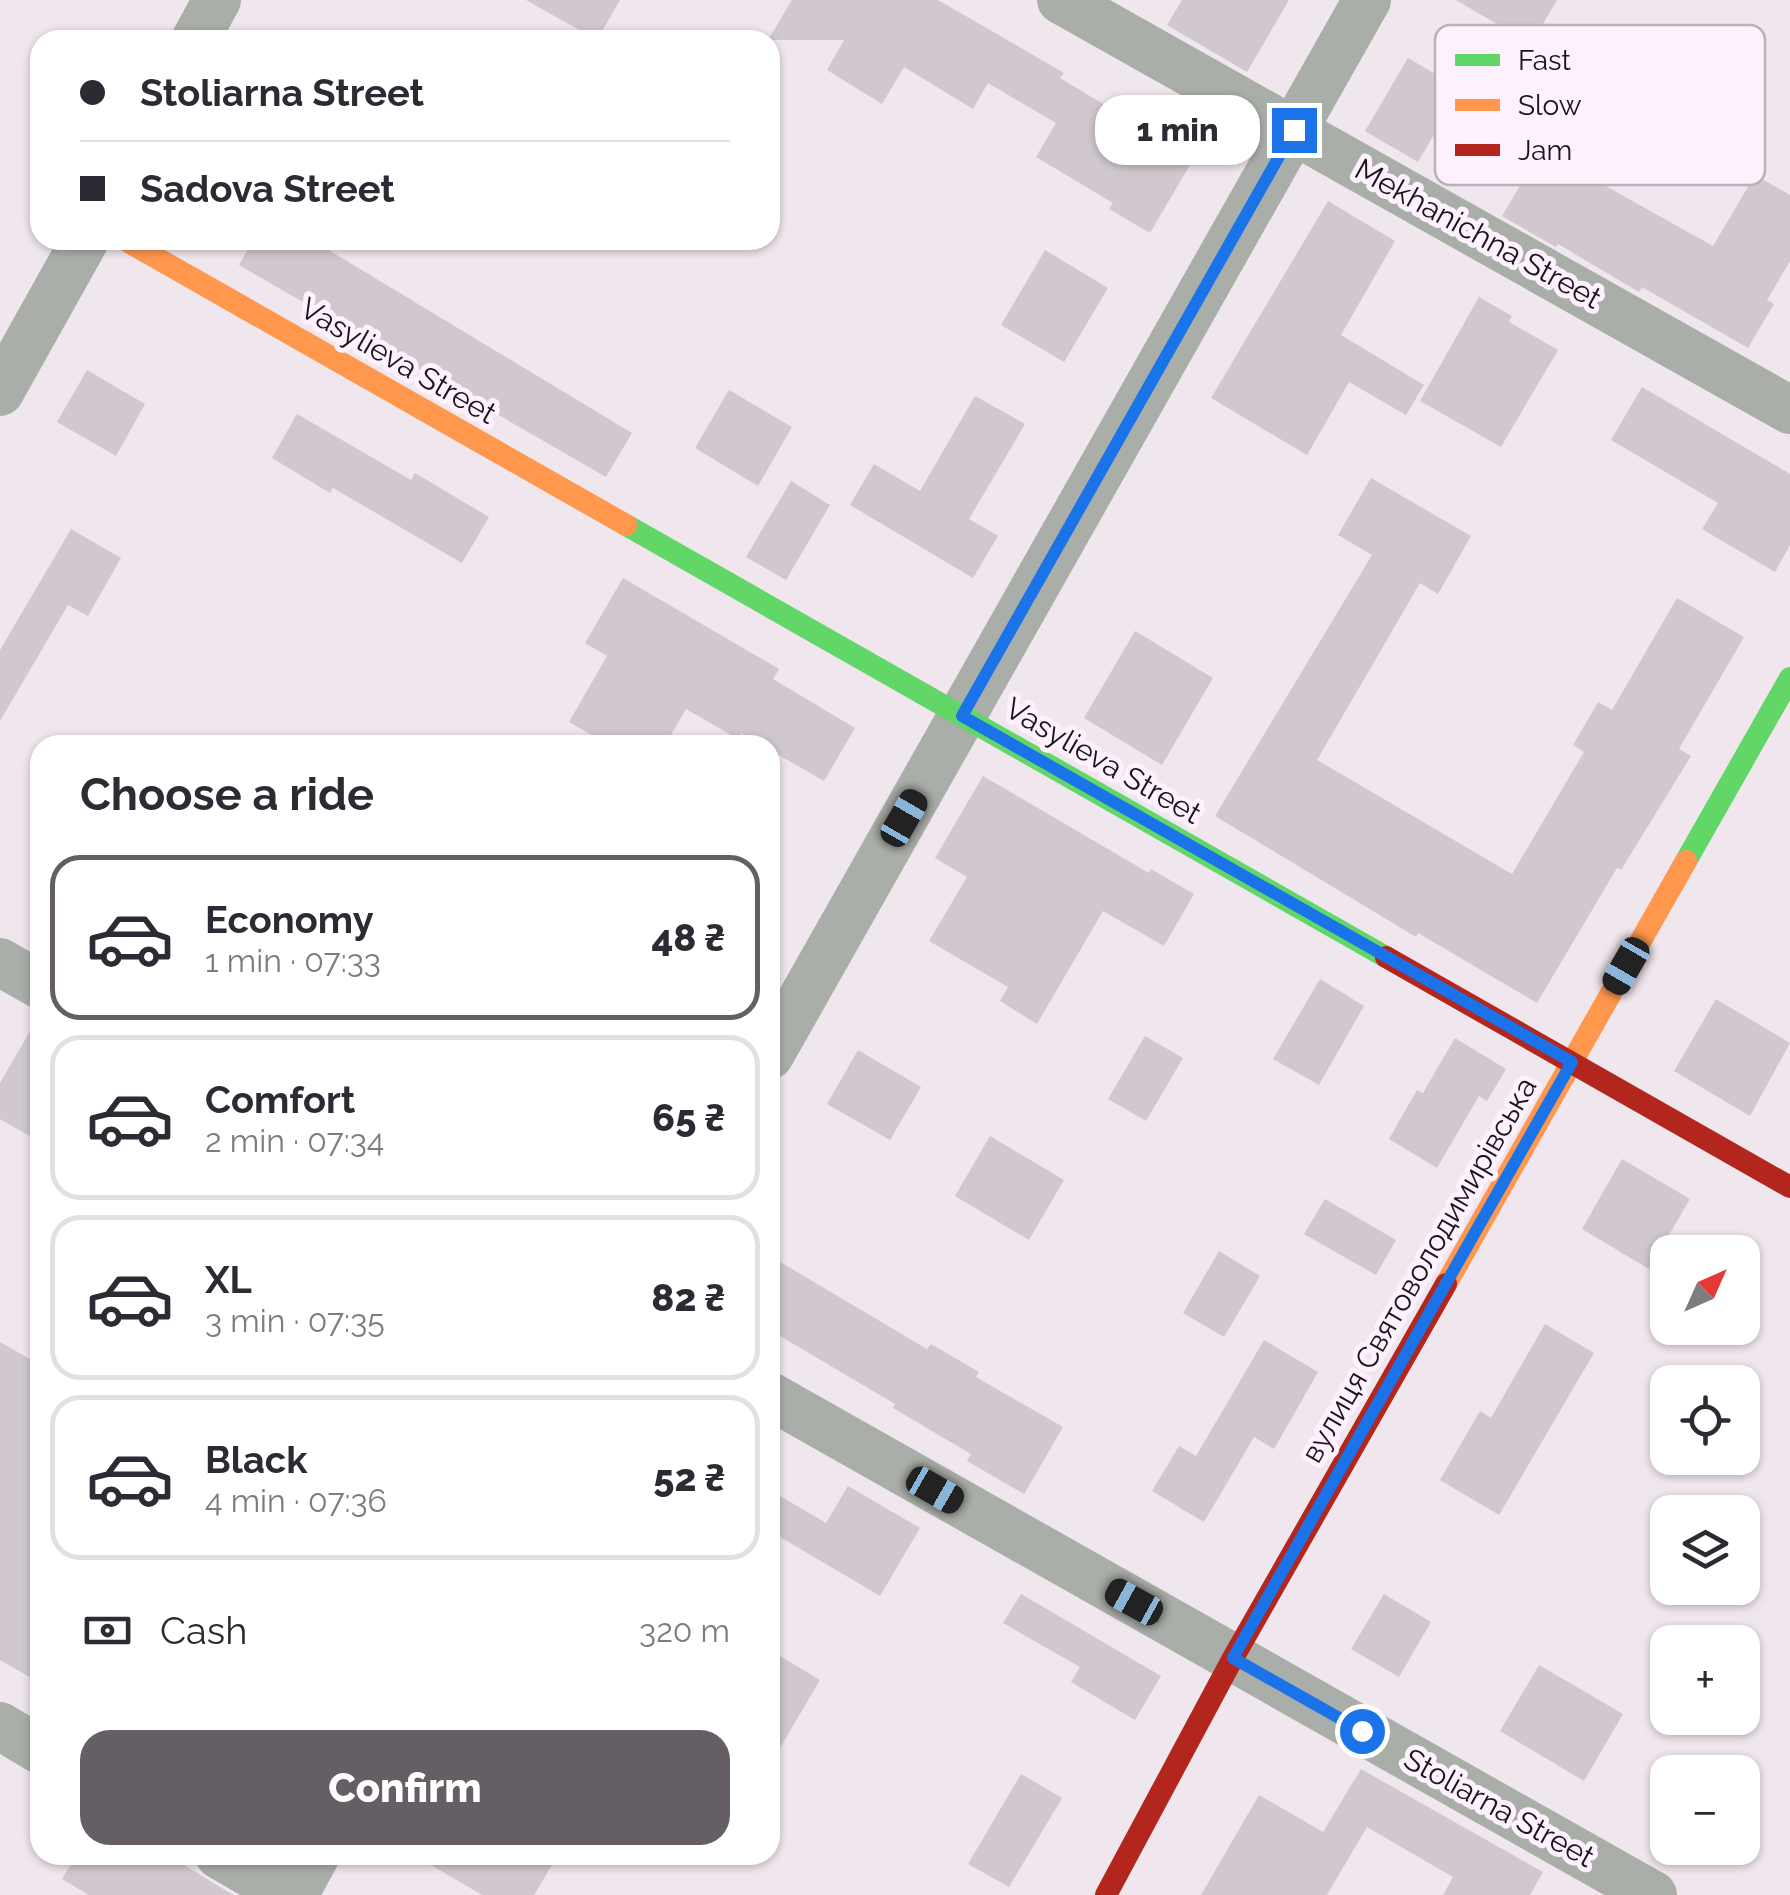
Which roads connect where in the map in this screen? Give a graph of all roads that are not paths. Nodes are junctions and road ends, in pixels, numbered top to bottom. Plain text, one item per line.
1 (217, 0) edge
2 (1061, 0) edge
3 (1368, 0) edge
4 (200, 30) edge
5 (1294, 130) junction
6 (80, 250) edge
7 (142, 250) edge
8 (0, 392) edge
9 (1790, 410) edge
10 (1790, 678) edge
11 (962, 716) junction
12 (0, 962) edge
13 (30, 979) edge
14 (780, 1037) edge
15 (1572, 1062) junction
16 (1790, 1186) edge
17 (780, 1402) edge
18 (1233, 1658) junction
19 (0, 1726) edge
20 (30, 1744) edge
21 (238, 1865) edge
22 (310, 1865) edge
23 (291, 1895) edge
24 (1106, 1895) edge
25 (1653, 1895) edge

1 - 4 street
2 - 5 street, Mekhanichna Street
3 - 5 street
5 - 9 street, Mekhanichna Street
5 - 11 street
6 - 8 street
7 - 11 street, Vasylieva Street
10 - 15 street, вулиця Святоволодимирівська
11 - 14 street
11 - 15 street, Vasylieva Street
12 - 13 street
15 - 16 street, Vasylieva Street
15 - 18 street, вулиця Святоволодимирівська
17 - 18 street, Stoliarna Street
18 - 24 street, вулиця Святоволодимирівська
18 - 25 street, Stoliarna Street
19 - 20 street
21 - 23 street
22 - 23 street

